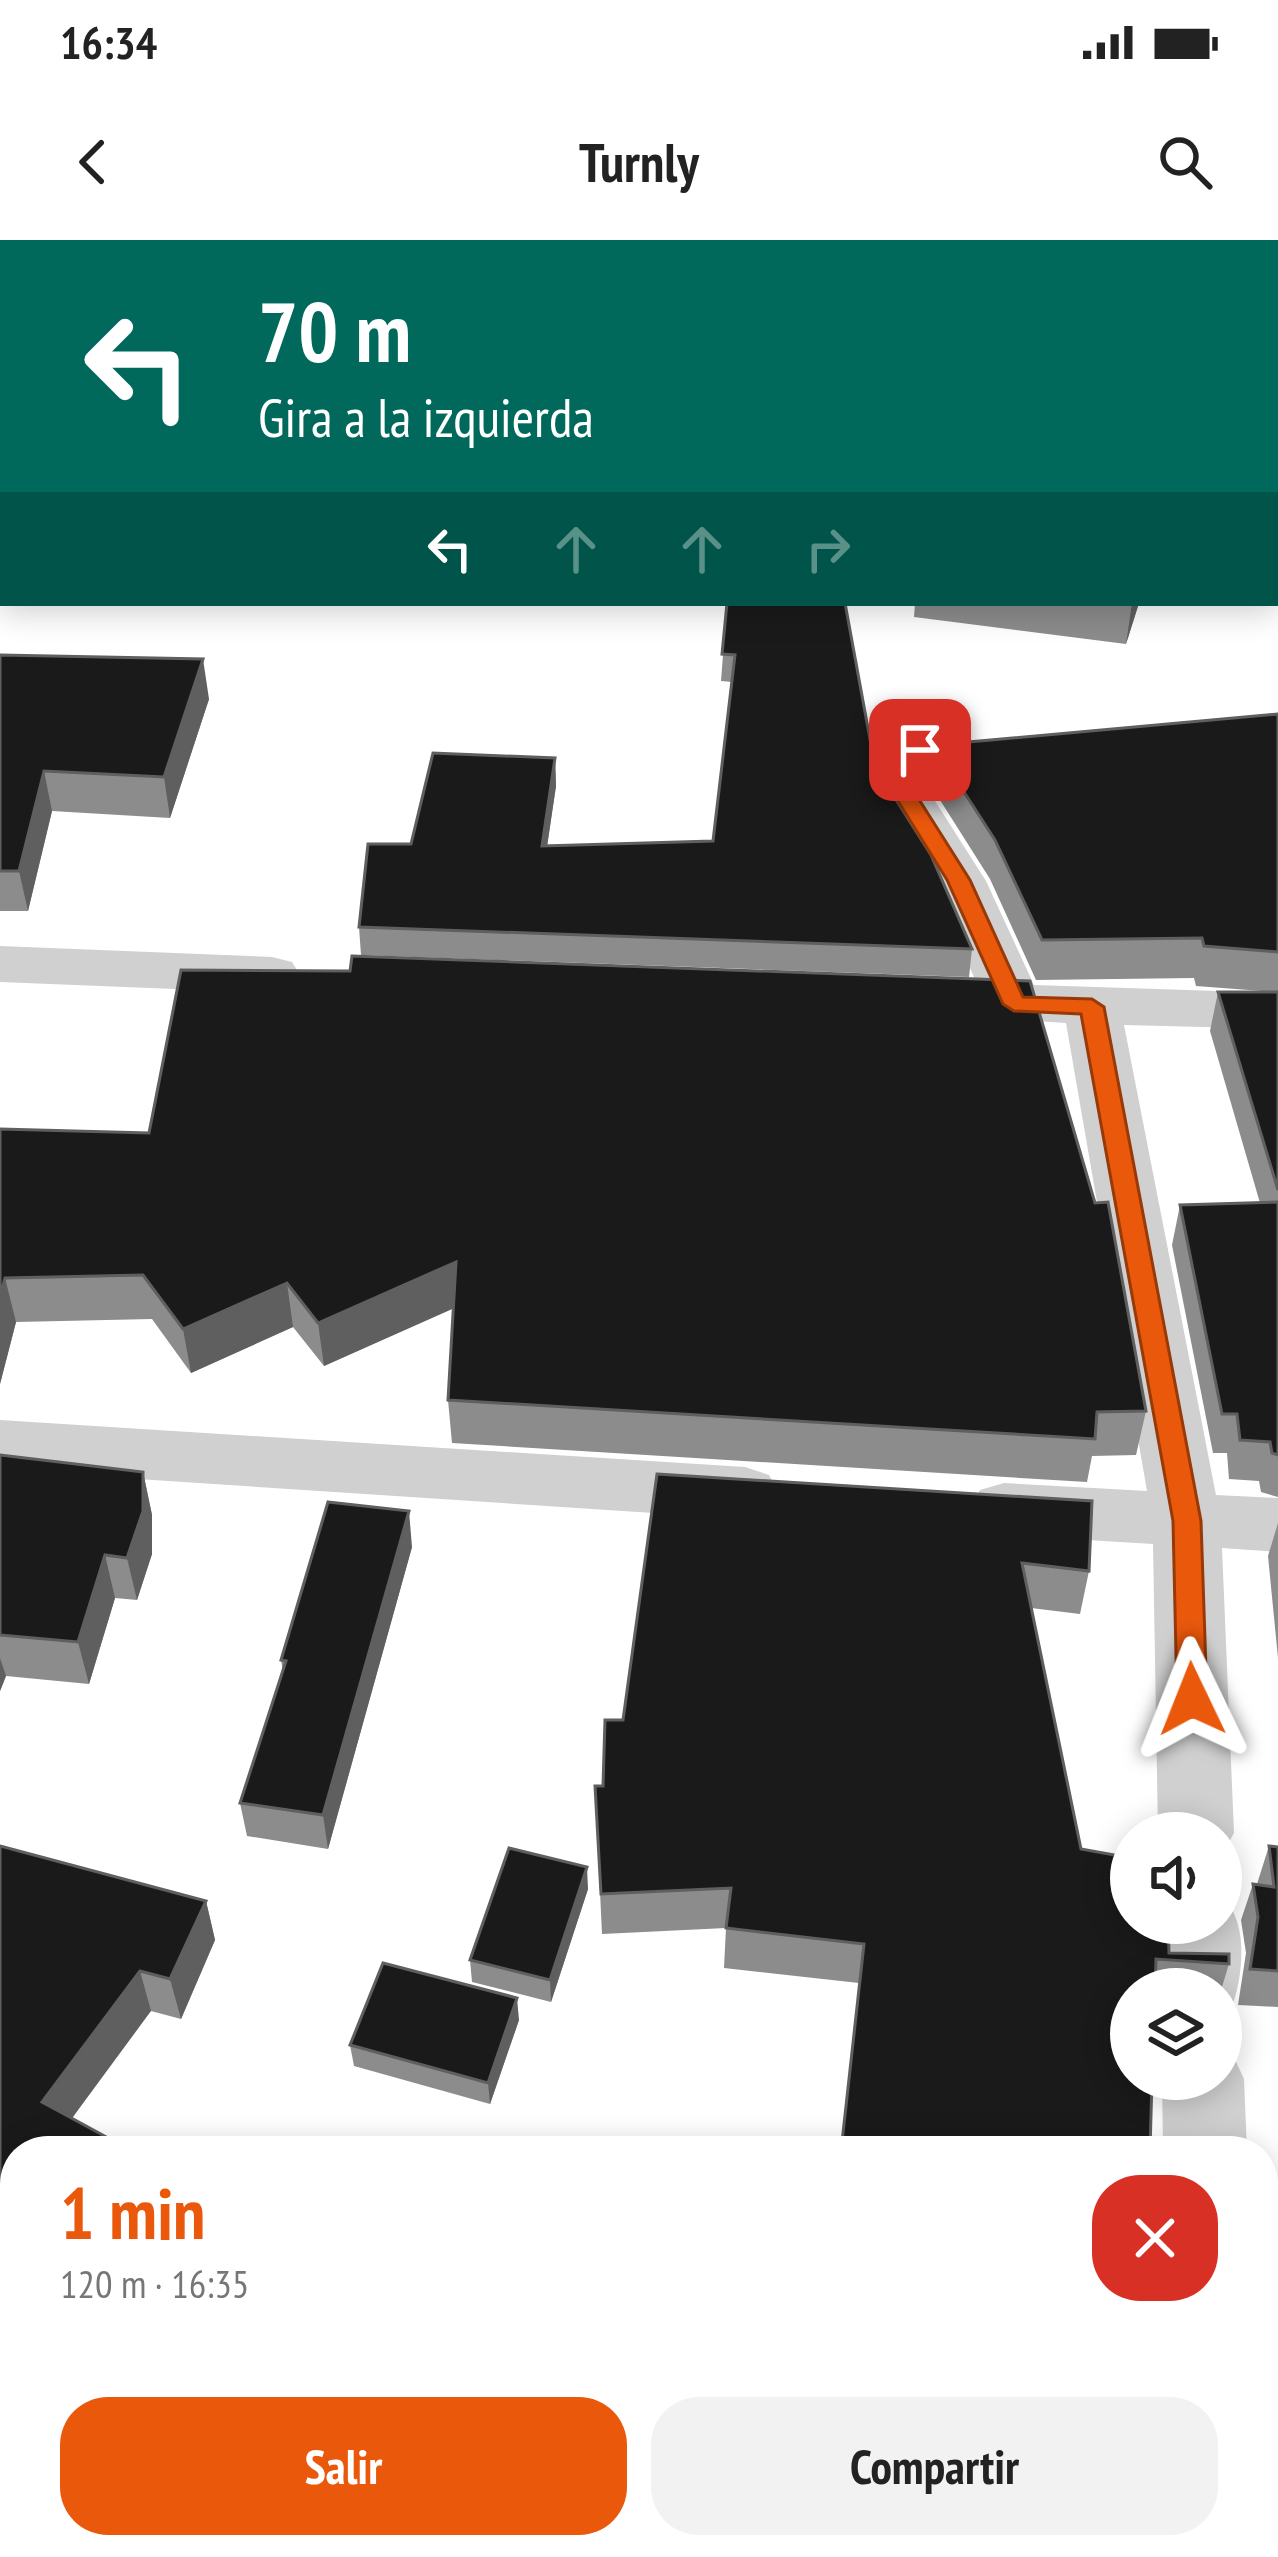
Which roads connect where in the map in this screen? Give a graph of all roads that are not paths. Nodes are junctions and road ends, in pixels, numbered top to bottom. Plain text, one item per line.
1 (920, 750) dead end
2 (0, 964) edge
3 (330, 977) edge
4 (896, 999) edge
5 (1014, 1004) junction
6 (1092, 1007) junction
7 (1278, 1011) edge
8 (0, 1445) edge
9 (807, 1497) edge
10 (950, 1506) edge
11 (1187, 1521) junction
12 (1278, 1525) edge
13 (1195, 1812) edge
14 (1204, 2100) edge
15 (1205, 2136) edge

1 - 5 street
2 - 3 street
4 - 5 street
5 - 6 street
6 - 7 street
6 - 11 street
8 - 9 street
10 - 11 street
11 - 12 street
11 - 13 street
14 - 15 street

